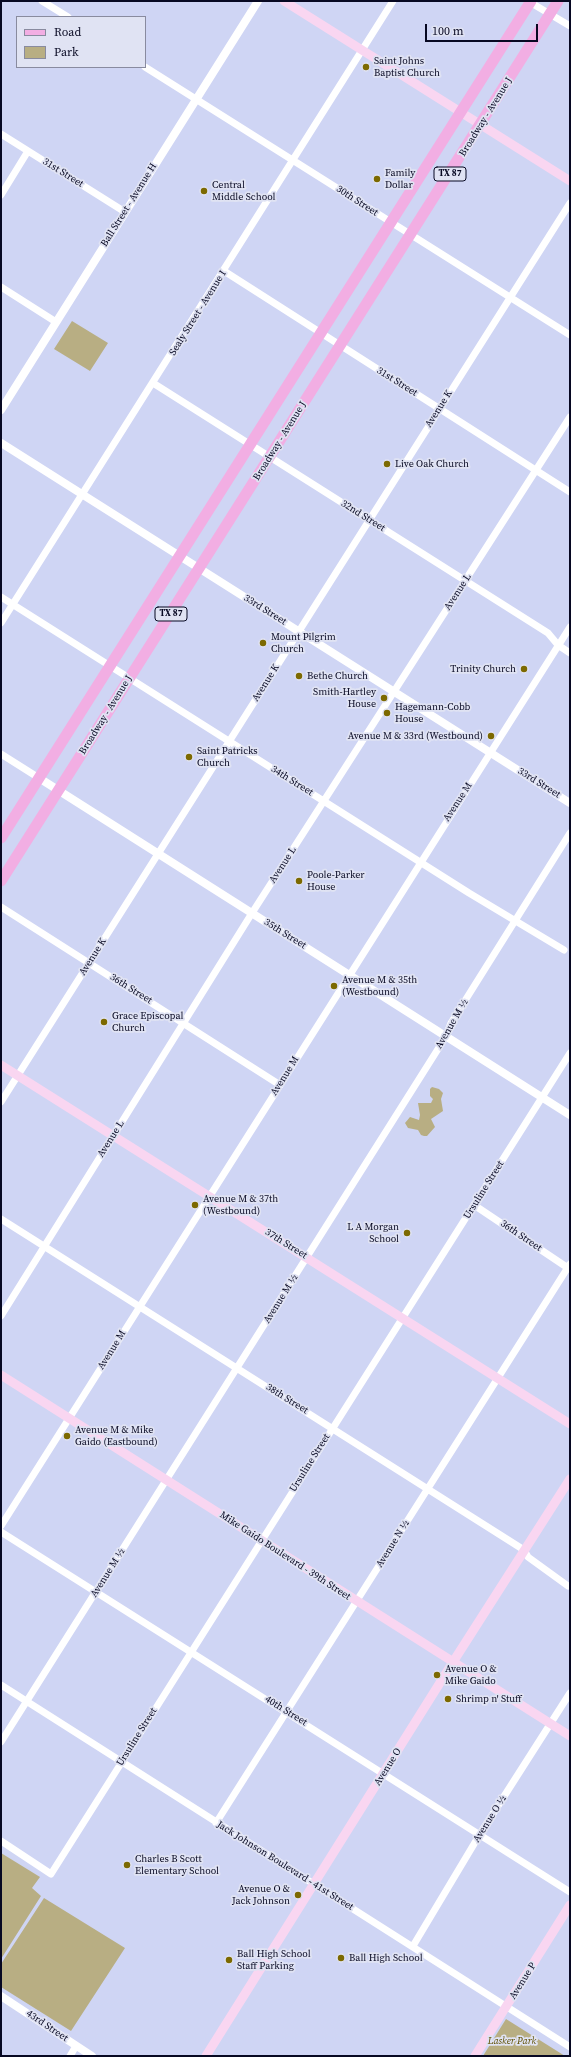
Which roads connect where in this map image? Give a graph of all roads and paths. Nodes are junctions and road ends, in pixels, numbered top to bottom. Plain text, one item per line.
1 (42, 1) edge
2 (258, 1) edge
3 (284, 1) edge
4 (393, 1) edge
5 (530, 1) edge
6 (558, 1) edge
7 (550, 14) junction
8 (66, 16) edge
9 (570, 26) edge
10 (362, 50) junction
11 (146, 68) edge
12 (196, 99) junction
13 (460, 112) junction
14 (481, 125) junction
15 (1, 134) edge
16 (28, 151) junction
17 (294, 161) junction
18 (570, 181) edge
19 (1, 195) edge
20 (570, 203) edge
21 (125, 212) junction
22 (391, 223) junction
23 (411, 235) junction
24 (224, 271) junction
25 (1, 287) edge
26 (510, 298) junction
27 (56, 322) junction
28 (321, 334) junction
29 (570, 335) edge
30 (340, 346) junction
31 (153, 383) junction
32 (440, 409) junction
33 (1, 410) edge
34 (570, 417) edge
35 (1, 443) edge
36 (250, 445) junction
37 (269, 458) junction
38 (536, 470) junction
39 (570, 492) edge
40 (82, 495) junction
41 (370, 520) junction
42 (180, 556) junction
43 (199, 568) junction
44 (466, 581) junction
45 (1, 597) edge
46 (13, 604) junction
47 (1, 623) edge
48 (570, 627) edge
49 (299, 631) junction
50 (558, 645) junction
51 (570, 653) edge
52 (110, 666) junction
53 (130, 679) junction
54 (395, 692) junction
55 (229, 742) junction
56 (490, 752) junction
57 (1, 754) edge
58 (39, 778) junction
59 (58, 790) junction
60 (324, 802) junction
61 (570, 803) edge
62 (570, 833) edge
63 (1, 838) edge
64 (158, 853) junction
65 (420, 862) junction
66 (1, 881) edge
67 (1, 907) edge
68 (252, 913) junction
69 (514, 922) junction
70 (564, 950) dead end
71 (89, 963) junction
72 (349, 975) junction
73 (184, 1022) junction
74 (446, 1036) junction
75 (570, 1053) edge
76 (1, 1065) edge
77 (18, 1075) junction
78 (280, 1085) junction
79 (542, 1097) junction
80 (1, 1102) edge
81 (570, 1115) edge
82 (114, 1135) junction
83 (210, 1196) junction
84 (474, 1205) junction
85 (1, 1219) edge
86 (44, 1246) junction
87 (307, 1257) junction
88 (569, 1266) edge
89 (140, 1306) junction
90 (1, 1316) edge
91 (403, 1318) junction
92 (237, 1368) junction
93 (1, 1375) edge
94 (499, 1378) junction
95 (69, 1418) junction
96 (570, 1424) edge
97 (333, 1428) junction
98 (570, 1479) edge
99 (166, 1480) junction
100 (428, 1489) junction
101 (1, 1526) edge
102 (1, 1532) edge
103 (262, 1540) junction
104 (524, 1550) junction
105 (568, 1586) dead end
106 (95, 1592) junction
107 (357, 1601) junction
108 (190, 1651) junction
109 (453, 1662) junction
110 (1, 1685) edge
111 (570, 1693) edge
112 (27, 1701) junction
113 (287, 1712) junction
114 (551, 1723) junction
115 (570, 1736) edge
116 (1, 1742) edge
117 (121, 1762) junction
118 (384, 1773) junction
119 (216, 1822) junction
120 (480, 1834) junction
121 (1, 1841) edge
122 (314, 1885) junction
123 (570, 1892) edge
124 (570, 1905) edge
125 (413, 1946) junction
126 (1, 1996) edge
127 (506, 2007) junction
128 (76, 2046) junction
129 (570, 2047) edge
130 (70, 2056) edge
131 (92, 2056) edge
132 (206, 2056) edge
133 (475, 2056) edge

1 - 8 street
2 - 12 street, Ball Street - Avenue H
3 - 10 main road
4 - 10 street, Sealy Street - Avenue I
5 - 7 street
5 - 13 main road, TX 87
6 - 7 main road, Broadway - Avenue J / TX 87
7 - 9 street
7 - 14 main road, Broadway - Avenue J / TX 87
10 - 13 main road
10 - 17 street, Sealy Street - Avenue I
11 - 12 street, 30th Street
12 - 17 street, 30th Street
12 - 21 street, Ball Street - Avenue H
13 - 14 main road
13 - 22 main road, TX 87
14 - 18 main road
14 - 23 main road, Broadway - Avenue J / TX 87
15 - 16 street, 31st Street
16 - 19 street
16 - 21 street, 31st Street
17 - 22 street, 30th Street
17 - 24 street, Sealy Street - Avenue I
20 - 26 street, Avenue K
21 - 27 street, Ball Street - Avenue H
22 - 23 street, 30th Street
22 - 28 main road, TX 87
23 - 26 street, 30th Street
23 - 30 main road, Broadway - Avenue J / TX 87
24 - 28 street, 31st Street
24 - 31 street, Sealy Street - Avenue I
25 - 27 street
26 - 29 street, 30th Street
26 - 32 street, Avenue K
27 - 33 street, Ball Street - Avenue H
28 - 30 street, 31st Street
28 - 36 main road, TX 87
30 - 32 street, 31st Street
30 - 37 main road, Broadway - Avenue J / TX 87
31 - 36 street, 32nd Street
31 - 40 street, Sealy Street - Avenue I
32 - 38 street, 31st Street
32 - 41 street, Avenue K
34 - 38 street, Avenue L
35 - 40 street, 33rd Street
36 - 37 street, 32nd Street
36 - 42 main road, TX 87
37 - 41 street, 32nd Street
37 - 43 main road, Broadway - Avenue J / TX 87
38 - 39 street, 31st Street
38 - 44 street, Avenue L
40 - 42 street, 33rd Street
40 - 46 street, Sealy Street - Avenue I
41 - 44 street, 32nd Street
41 - 49 street, Avenue K
42 - 43 street, 33rd Street
42 - 52 main road, TX 87
43 - 49 street, 33rd Street
43 - 53 main road, Broadway - Avenue J / TX 87
44 - 50 street, 32nd Street
44 - 54 street, Avenue L
45 - 46 street, 34th Street
46 - 47 street, Sealy Street - Avenue I
46 - 52 street, 34th Street
48 - 50 street, Avenue M
49 - 54 street, 33rd Street
49 - 55 street, Avenue K
50 - 51 street, 32nd Street
50 - 56 street, Avenue M
52 - 53 street, 34th Street
52 - 58 main road, TX 87
53 - 55 street, 34th Street
53 - 59 main road, Broadway - Avenue J / TX 87
54 - 56 street, 33rd Street
54 - 60 street, Avenue L
55 - 60 street, 34th Street
55 - 64 street, Avenue K
56 - 61 street, 33rd Street
56 - 65 street, Avenue M
57 - 58 street, 35th Street
58 - 59 street, 35th Street
58 - 63 main road, TX 87
59 - 64 street, 35th Street
59 - 66 main road, Broadway - Avenue J / TX 87
60 - 65 street, 34th Street
60 - 68 street, Avenue L
62 - 69 street, Avenue M ½
64 - 68 street, 35th Street
64 - 71 street, Avenue K
65 - 69 street, 34th Street
65 - 72 street, Avenue M
67 - 71 street, 36th Street
68 - 72 street, 35th Street
68 - 73 street, Avenue L
69 - 70 street, 34th Street
69 - 74 street, Avenue M ½
71 - 73 street, 36th Street
71 - 77 street, Avenue K
72 - 74 street, 35th Street
72 - 78 street, Avenue M
73 - 78 street, 36th Street
73 - 82 street, Avenue L
74 - 79 street, 35th Street
74 - 87 street, Avenue M ½
75 - 79 street, Ursuline Street
76 - 77 main road, 37th Street
77 - 80 street, Avenue K
77 - 82 main road, 37th Street
78 - 83 street, Avenue M
79 - 81 street, 35th Street
79 - 84 street, Ursuline Street
82 - 83 main road, 37th Street
82 - 86 street, Avenue L
83 - 87 main road, 37th Street
83 - 89 street, Avenue M
84 - 88 street, 36th Street
84 - 91 street, Ursuline Street
85 - 86 street, 38th Street
86 - 89 street, 38th Street
86 - 90 street, Avenue L
87 - 91 main road, 37th Street
87 - 92 street, Avenue M ½
88 - 94 street, Avenue N ½
89 - 92 street, 38th Street
89 - 95 street, Avenue M
91 - 94 main road, 37th Street
91 - 97 street, Ursuline Street
92 - 97 street, 38th Street
92 - 99 street, Avenue M ½
93 - 95 main road, Mike Gaido Boulevard - 39th Street
94 - 96 main road, 37th Street
94 - 100 street, Avenue N ½
95 - 99 main road, Mike Gaido Boulevard - 39th Street
95 - 101 street, Avenue M
97 - 100 street, 38th Street
97 - 103 street, Ursuline Street
98 - 104 main road, Avenue O
99 - 103 main road, Mike Gaido Boulevard - 39th Street
99 - 106 street, Avenue M ½
100 - 104 street, 38th Street
100 - 107 street, Avenue N ½
102 - 106 street, 40th Street
103 - 107 main road, Mike Gaido Boulevard - 39th Street
103 - 108 street, Ursuline Street
104 - 105 street, 38th Street
104 - 109 main road, Avenue O
106 - 108 street, 40th Street
106 - 112 street, Avenue M ½
107 - 109 main road, Mike Gaido Boulevard - 39th Street
107 - 113 street, Avenue N ½
108 - 113 street, 40th Street
108 - 117 street, Ursuline Street
109 - 114 main road, Mike Gaido Boulevard - 39th Street
109 - 118 main road, Avenue O
110 - 112 street, Jack Johnson Boulevard - 41st Street
111 - 114 street, Avenue O ½
112 - 116 street, Avenue M ½
112 - 117 street, Jack Johnson Boulevard - 41st Street
113 - 118 street, 40th Street
113 - 119 street, Avenue N ½
114 - 115 main road, Mike Gaido Boulevard - 39th Street
114 - 120 street, Avenue O ½
117 - 119 street, Jack Johnson Boulevard - 41st Street
117 - 121 street, Ursuline Street
118 - 120 street, 40th Street
118 - 122 main road, Avenue O
119 - 122 street, Jack Johnson Boulevard - 41st Street
120 - 123 street, 40th Street
120 - 125 street, Avenue O ½
122 - 125 street, Jack Johnson Boulevard - 41st Street
122 - 132 main road, Avenue O
124 - 127 main road, Avenue P
125 - 127 street, Jack Johnson Boulevard - 41st Street
126 - 128 street, 43rd Street
127 - 129 street, Jack Johnson Boulevard - 41st Street
127 - 133 main road, Avenue P
128 - 130 street
128 - 131 street, 43rd Street

